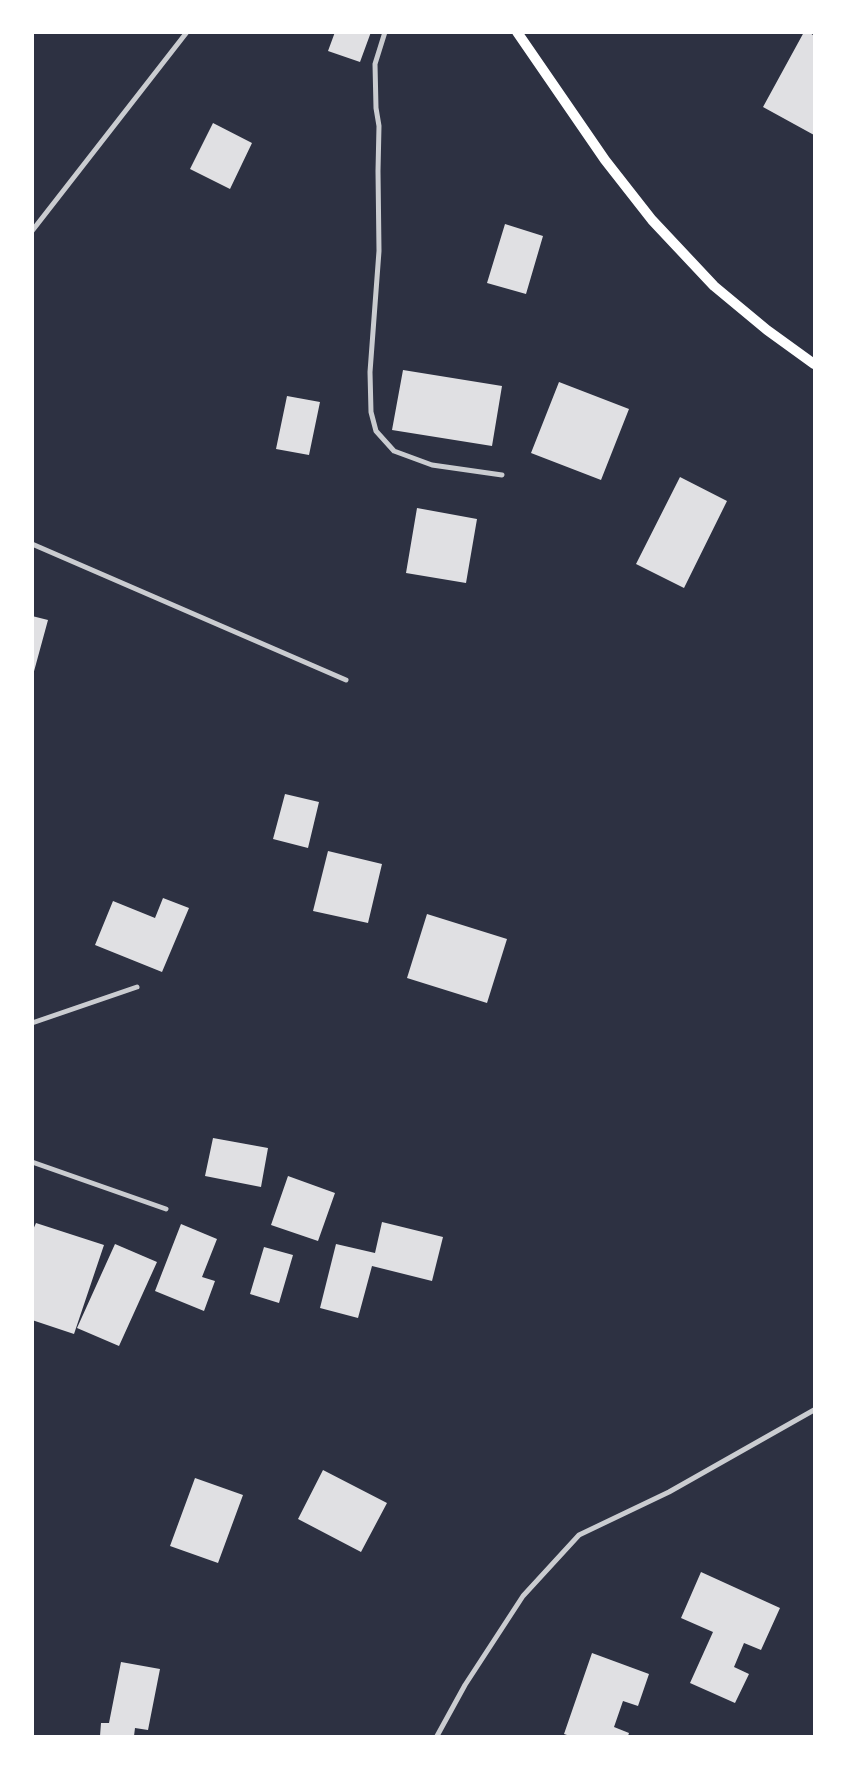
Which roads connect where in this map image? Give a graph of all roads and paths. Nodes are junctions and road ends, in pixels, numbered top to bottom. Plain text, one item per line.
1 (187, 32) edge
2 (384, 32) edge
3 (517, 32) edge
4 (32, 231) edge
5 (814, 364) edge
6 (502, 475) dead end
7 (32, 544) edge
8 (346, 680) dead end
9 (137, 987) dead end
10 (32, 1023) edge
11 (32, 1162) edge
12 (166, 1209) dead end
13 (814, 1410) edge
14 (437, 1736) edge

1 - 4 street
2 - 6 street
3 - 5 main road
7 - 8 street
9 - 10 street
11 - 12 street
13 - 14 street

